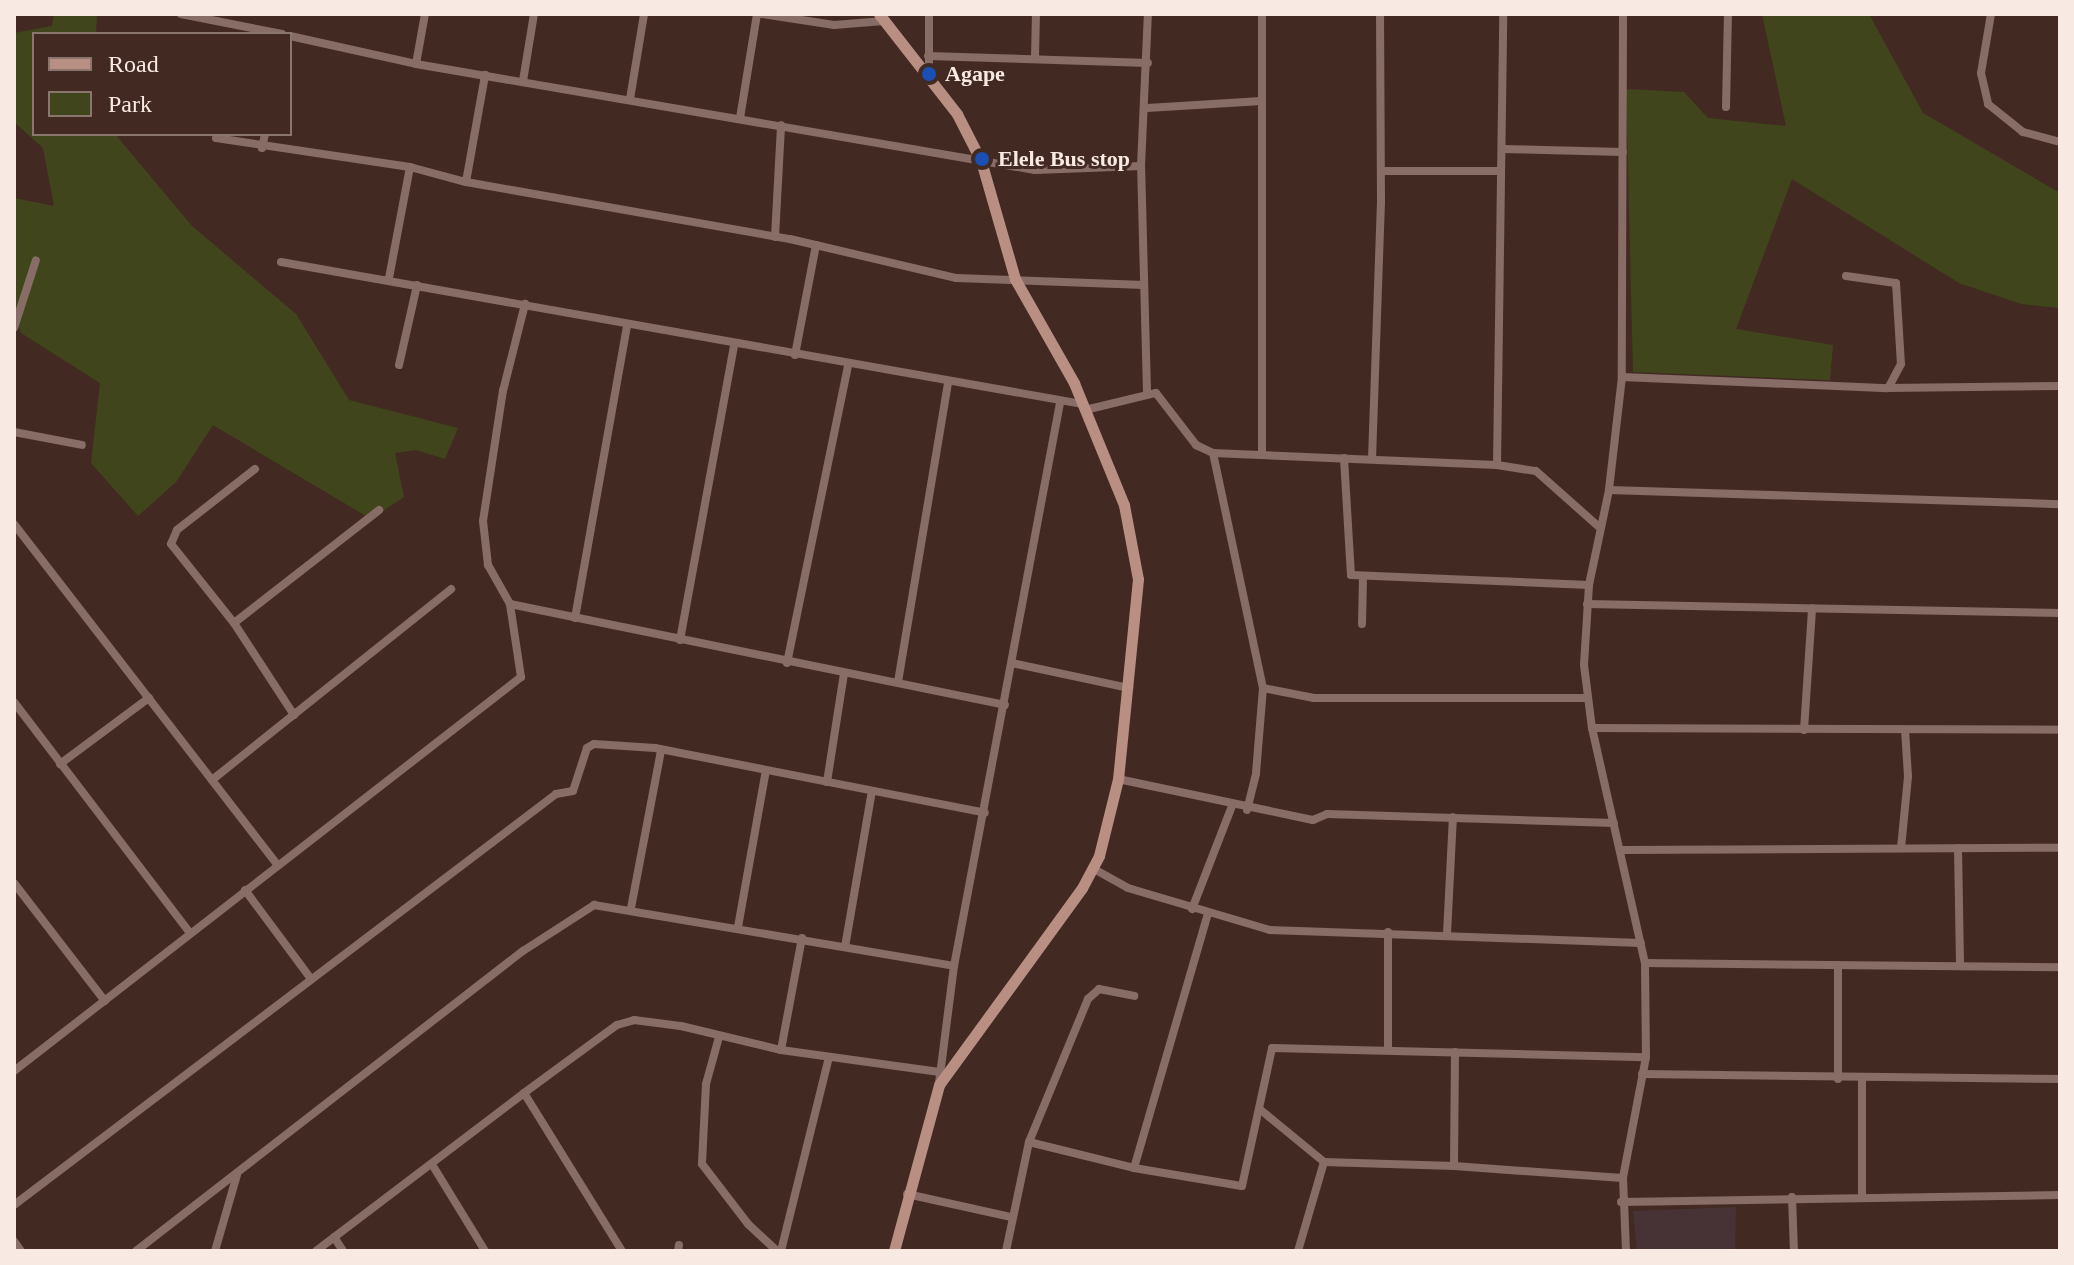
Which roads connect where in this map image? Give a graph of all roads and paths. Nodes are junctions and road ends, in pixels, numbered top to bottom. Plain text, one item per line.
1 (181, 14) edge
2 (425, 14) edge
3 (534, 14) edge
4 (644, 14) edge
5 (759, 14) edge
6 (929, 14) edge
7 (1036, 14) edge
8 (1148, 14) edge
9 (1262, 14) edge
10 (1380, 14) edge
11 (1503, 14) edge
12 (1623, 14) edge
13 (1728, 14) edge
14 (1991, 14) edge
15 (213, 17) edge
16 (882, 17) edge
17 (274, 32) edge
18 (292, 36) edge
19 (928, 56) junction
20 (1035, 57) junction
21 (1148, 63) junction
22 (416, 64) junction
23 (929, 74) junction
24 (485, 75) junction
25 (523, 81) junction
26 (630, 99) junction
27 (1262, 101) junction
28 (1726, 107) dead end
29 (1147, 108) junction
30 (740, 118) junction
31 (781, 125) junction
32 (265, 136) edge
33 (216, 138) dead end
34 (2060, 142) edge
35 (262, 148) junction
36 (1502, 149) junction
37 (1623, 152) junction
38 (981, 161) junction
39 (1141, 166) junction
40 (410, 167) junction
41 (1381, 171) junction
42 (1501, 171) junction
43 (466, 182) junction
44 (775, 237) junction
45 (816, 245) junction
46 (36, 260) dead end
47 (281, 262) dead end
48 (1846, 276) dead end
49 (389, 278) junction
50 (1015, 279) junction
51 (417, 285) junction
52 (1144, 285) junction
53 (525, 304) junction
54 (627, 327) junction
55 (14, 328) edge
56 (734, 345) junction
57 (795, 355) junction
58 (834, 364) junction
59 (399, 365) dead end
60 (848, 366) junction
61 (1622, 377) junction
62 (948, 382) junction
63 (841, 384) junction
64 (2060, 386) edge
65 (1888, 388) junction
66 (1147, 392) junction
67 (1060, 403) junction
68 (1084, 407) junction
69 (14, 432) edge
70 (82, 445) dead end
71 (1213, 453) junction
72 (1262, 455) junction
73 (1344, 458) junction
74 (1372, 459) junction
75 (1497, 465) junction
76 (255, 469) dead end
77 (1609, 490) junction
78 (2060, 504) edge
79 (379, 510) dead end
80 (14, 524) edge
81 (1599, 527) junction
82 (1363, 578) junction
83 (1589, 585) junction
84 (451, 589) dead end
85 (510, 604) junction
86 (1587, 604) junction
87 (1812, 608) junction
88 (2060, 613) edge
89 (575, 618) junction
90 (234, 623) junction
91 (1362, 624) dead end
92 (680, 640) junction
93 (787, 663) junction
94 (1012, 663) junction
95 (844, 673) junction
96 (898, 682) junction
97 (1129, 688) junction
98 (1263, 688) junction
99 (149, 698) junction
100 (1586, 698) junction
101 (15, 703) edge
102 (1005, 705) junction
103 (294, 715) junction
104 (1592, 728) junction
105 (1804, 730) junction
106 (1905, 730) junction
107 (2060, 730) edge
108 (661, 750) junction
109 (60, 764) junction
110 (766, 770) junction
111 (1118, 779) junction
112 (212, 780) junction
113 (827, 782) junction
114 (872, 791) junction
115 (1232, 806) junction
116 (1247, 810) junction
117 (985, 813) junction
118 (1453, 817) junction
119 (1614, 823) junction
120 (1901, 848) junction
121 (1958, 848) junction
122 (2060, 848) edge
123 (1620, 850) junction
124 (278, 865) junction
125 (1094, 869) junction
126 (14, 883) edge
127 (245, 890) junction
128 (631, 908) junction
129 (1192, 909) junction
130 (1208, 914) junction
131 (738, 927) junction
132 (189, 932) junction
133 (1388, 932) junction
134 (1447, 934) junction
135 (802, 938) junction
136 (1641, 943) junction
137 (845, 947) junction
138 (1645, 963) junction
139 (1838, 965) junction
140 (1960, 965) junction
141 (954, 966) junction
142 (2060, 967) edge
143 (311, 979) junction
144 (1134, 996) dead end
145 (105, 1001) junction
146 (719, 1037) junction
147 (1388, 1048) junction
148 (781, 1050) junction
149 (1455, 1052) junction
150 (829, 1057) junction
151 (1646, 1057) junction
152 (15, 1068) edge
153 (939, 1072) junction
154 (1642, 1074) junction
155 (1838, 1079) junction
156 (1862, 1079) junction
157 (2060, 1079) edge
158 (939, 1085) junction
159 (524, 1093) junction
160 (1262, 1111) junction
161 (1029, 1142) junction
162 (1324, 1162) junction
163 (433, 1166) junction
164 (1454, 1166) junction
165 (1134, 1168) junction
166 (237, 1174) junction
167 (1623, 1178) junction
168 (907, 1194) junction
169 (1862, 1195) junction
170 (2060, 1195) edge
171 (1792, 1197) junction
172 (1621, 1202) junction
173 (14, 1205) edge
174 (1011, 1217) junction
175 (334, 1237) junction
176 (14, 1241) edge
177 (21, 1251) edge
178 (136, 1251) edge
179 (215, 1251) edge
180 (316, 1251) edge
181 (343, 1251) edge
182 (485, 1251) edge
183 (622, 1251) edge
184 (779, 1251) edge
185 (894, 1251) edge
186 (1006, 1251) edge
187 (1298, 1251) edge
188 (1626, 1251) edge
189 (1794, 1251) edge

1 - 15 street
2 - 22 street
3 - 25 street
4 - 26 street
5 - 16 street
5 - 30 street
6 - 19 street
7 - 20 street
8 - 21 street
9 - 27 street
10 - 41 street
11 - 36 street
12 - 37 street
13 - 28 street
14 - 34 street
15 - 17 street
16 - 23 street
18 - 22 street
19 - 20 street
19 - 23 street
20 - 21 street
21 - 29 street
22 - 24 street
23 - 38 street
24 - 25 street
24 - 43 street
25 - 26 street
26 - 30 street
27 - 29 street
27 - 72 street
29 - 39 street
30 - 31 street
31 - 38 street
31 - 44 street
32 - 35 street
33 - 35 street
35 - 40 street
36 - 37 street
36 - 42 street
37 - 61 street
38 - 39 street
38 - 50 street
39 - 52 street
40 - 43 street
40 - 49 street
41 - 42 street
41 - 74 street
42 - 75 street
43 - 44 street
44 - 45 street
45 - 50 street
45 - 57 street
46 - 55 street
47 - 49 street
48 - 65 street
49 - 51 street
50 - 52 street
50 - 68 street
51 - 53 street
51 - 59 street
52 - 66 street
53 - 54 street
53 - 85 street
54 - 56 street
54 - 89 street
56 - 57 street
56 - 92 street
57 - 58 street
58 - 60 street
58 - 63 street
60 - 62 street
60 - 63 street
61 - 65 street
61 - 77 street
62 - 67 street
62 - 96 street
63 - 93 street
64 - 65 street
66 - 68 street
66 - 71 street
67 - 68 street
67 - 94 street
68 - 97 street
69 - 70 street
71 - 72 street
71 - 98 street
72 - 73 street
73 - 74 street
73 - 82 street
74 - 75 street
75 - 81 street
76 - 90 street
77 - 78 street
77 - 81 street
79 - 90 street
80 - 99 street
81 - 83 street
82 - 83 street
82 - 91 street
83 - 86 street
84 - 103 street
85 - 89 street
85 - 124 street
86 - 87 street
86 - 100 street
87 - 88 street
87 - 105 street
89 - 92 street
90 - 103 street
92 - 93 street
93 - 95 street
94 - 97 street
94 - 102 street
95 - 96 street
95 - 113 street
96 - 102 street
97 - 111 street
98 - 100 street
98 - 116 street
99 - 109 street
99 - 112 street
100 - 104 street
101 - 109 street
102 - 117 street
103 - 112 street
104 - 105 street
104 - 119 street
105 - 106 street
106 - 107 street
106 - 120 street
108 - 110 street
108 - 128 street
108 - 143 street
109 - 132 street
110 - 113 street
110 - 131 street
111 - 115 street
111 - 125 street
112 - 124 street
113 - 114 street
114 - 117 street
114 - 137 street
115 - 116 street
115 - 129 street
116 - 118 street
117 - 141 street
118 - 119 street
118 - 134 street
119 - 123 street
120 - 121 street
120 - 123 street
121 - 122 street
121 - 140 street
123 - 136 street
124 - 127 street
125 - 129 street
125 - 158 street
126 - 145 street
127 - 132 street
127 - 143 street
128 - 131 street
128 - 166 street
129 - 130 street
130 - 133 street
130 - 165 street
131 - 135 street
132 - 145 street
133 - 134 street
133 - 147 street
134 - 136 street
135 - 137 street
135 - 148 street
136 - 138 street
137 - 141 street
138 - 139 street
138 - 151 street
139 - 140 street
139 - 155 street
140 - 142 street
141 - 153 street
143 - 173 street
144 - 161 street
145 - 152 street
146 - 148 street
146 - 159 street
146 - 184 street
147 - 149 street
147 - 160 street
148 - 150 street
149 - 151 street
149 - 164 street
150 - 153 street
150 - 184 street
151 - 154 street
153 - 158 street
154 - 155 street
154 - 167 street
155 - 156 street
156 - 157 street
156 - 169 street
158 - 168 street
159 - 163 street
159 - 183 street
160 - 162 street
160 - 165 street
161 - 165 street
161 - 174 street
162 - 164 street
162 - 187 street
163 - 175 street
163 - 182 street
164 - 167 street
166 - 178 street
166 - 179 street
167 - 172 street
168 - 174 street
168 - 185 street
169 - 170 street
169 - 171 street
171 - 172 street
171 - 189 street
172 - 188 street
174 - 186 street
175 - 180 street
175 - 181 street
176 - 177 street

